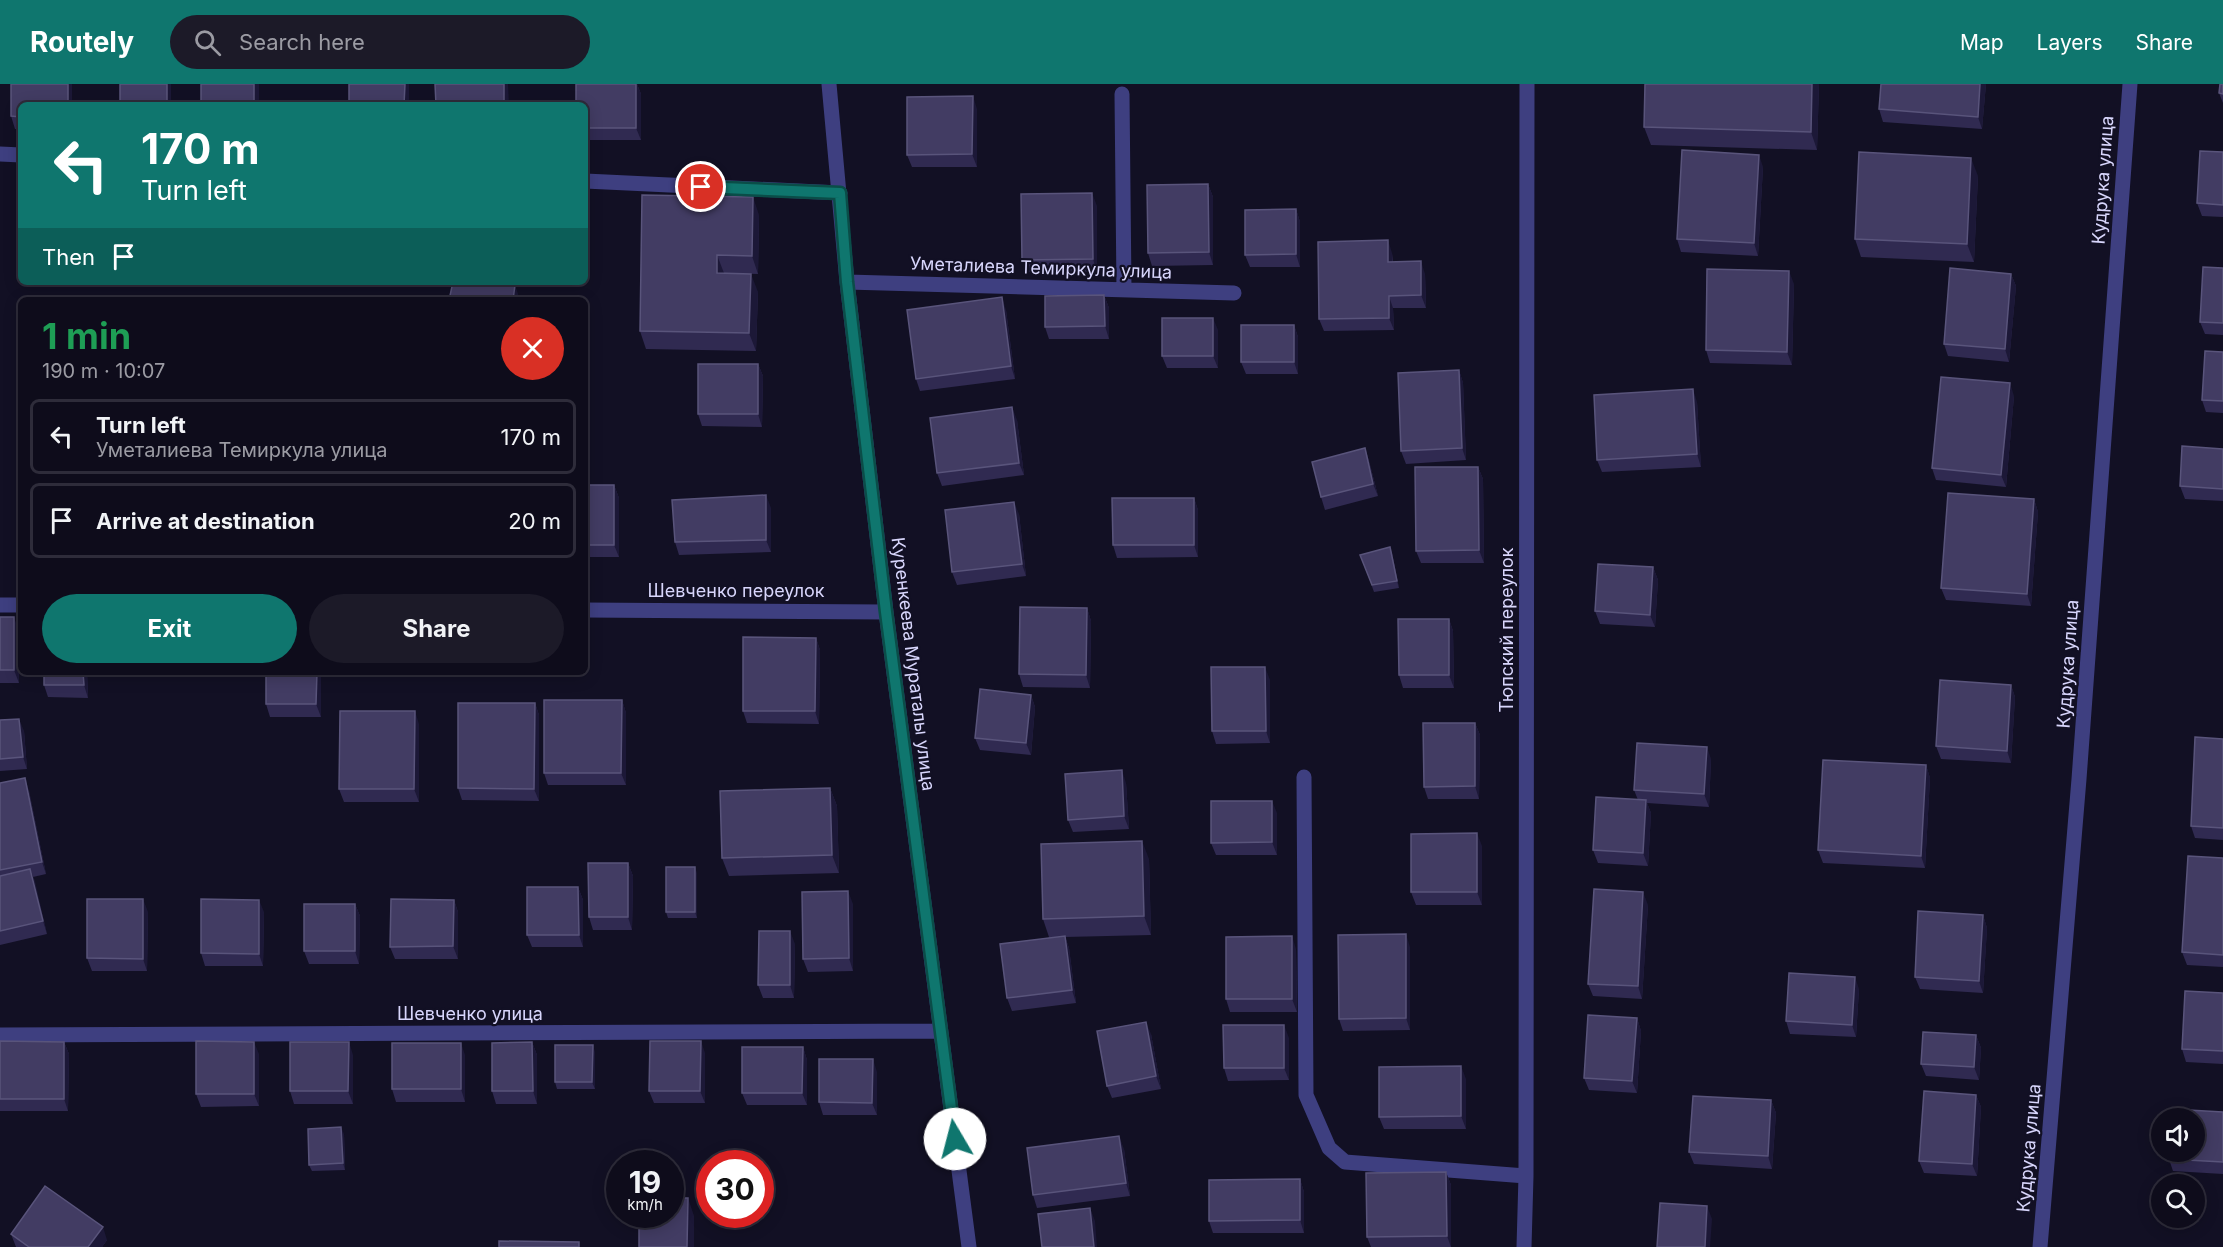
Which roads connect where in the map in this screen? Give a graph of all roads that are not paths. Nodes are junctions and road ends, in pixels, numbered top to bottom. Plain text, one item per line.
1 (829, 84) edge
2 (1527, 84) edge
3 (2130, 84) edge
4 (1122, 94) dead end
5 (0, 154) edge
6 (18, 155) edge
7 (588, 182) edge
8 (840, 193) junction
9 (847, 282) junction
10 (1124, 290) junction
11 (1234, 293) dead end
12 (0, 605) edge
13 (18, 605) edge
14 (588, 610) edge
15 (886, 612) junction
16 (1304, 777) dead end
17 (940, 1031) junction
18 (0, 1035) edge
19 (1526, 1176) junction
20 (969, 1247) edge
21 (1524, 1247) edge
22 (2040, 1247) edge

1 - 8 street, Куренкеева Мураталы улица
2 - 19 street, Тюпский переулок
3 - 22 street, Кудрука улица
4 - 10 street
5 - 6 street
7 - 8 street
8 - 9 street, Куренкеева Мураталы улица
9 - 10 street, Уметалиева Темиркула улица
9 - 15 street, Куренкеева Мураталы улица
10 - 11 street, Уметалиева Темиркула улица
12 - 13 street
14 - 15 street, Шевченко переулок
15 - 17 street, Куренкеева Мураталы улица
16 - 19 street
17 - 18 street, Шевченко улица
17 - 20 street, Куренкеева Мураталы улица
19 - 21 street, Тюпский переулок

